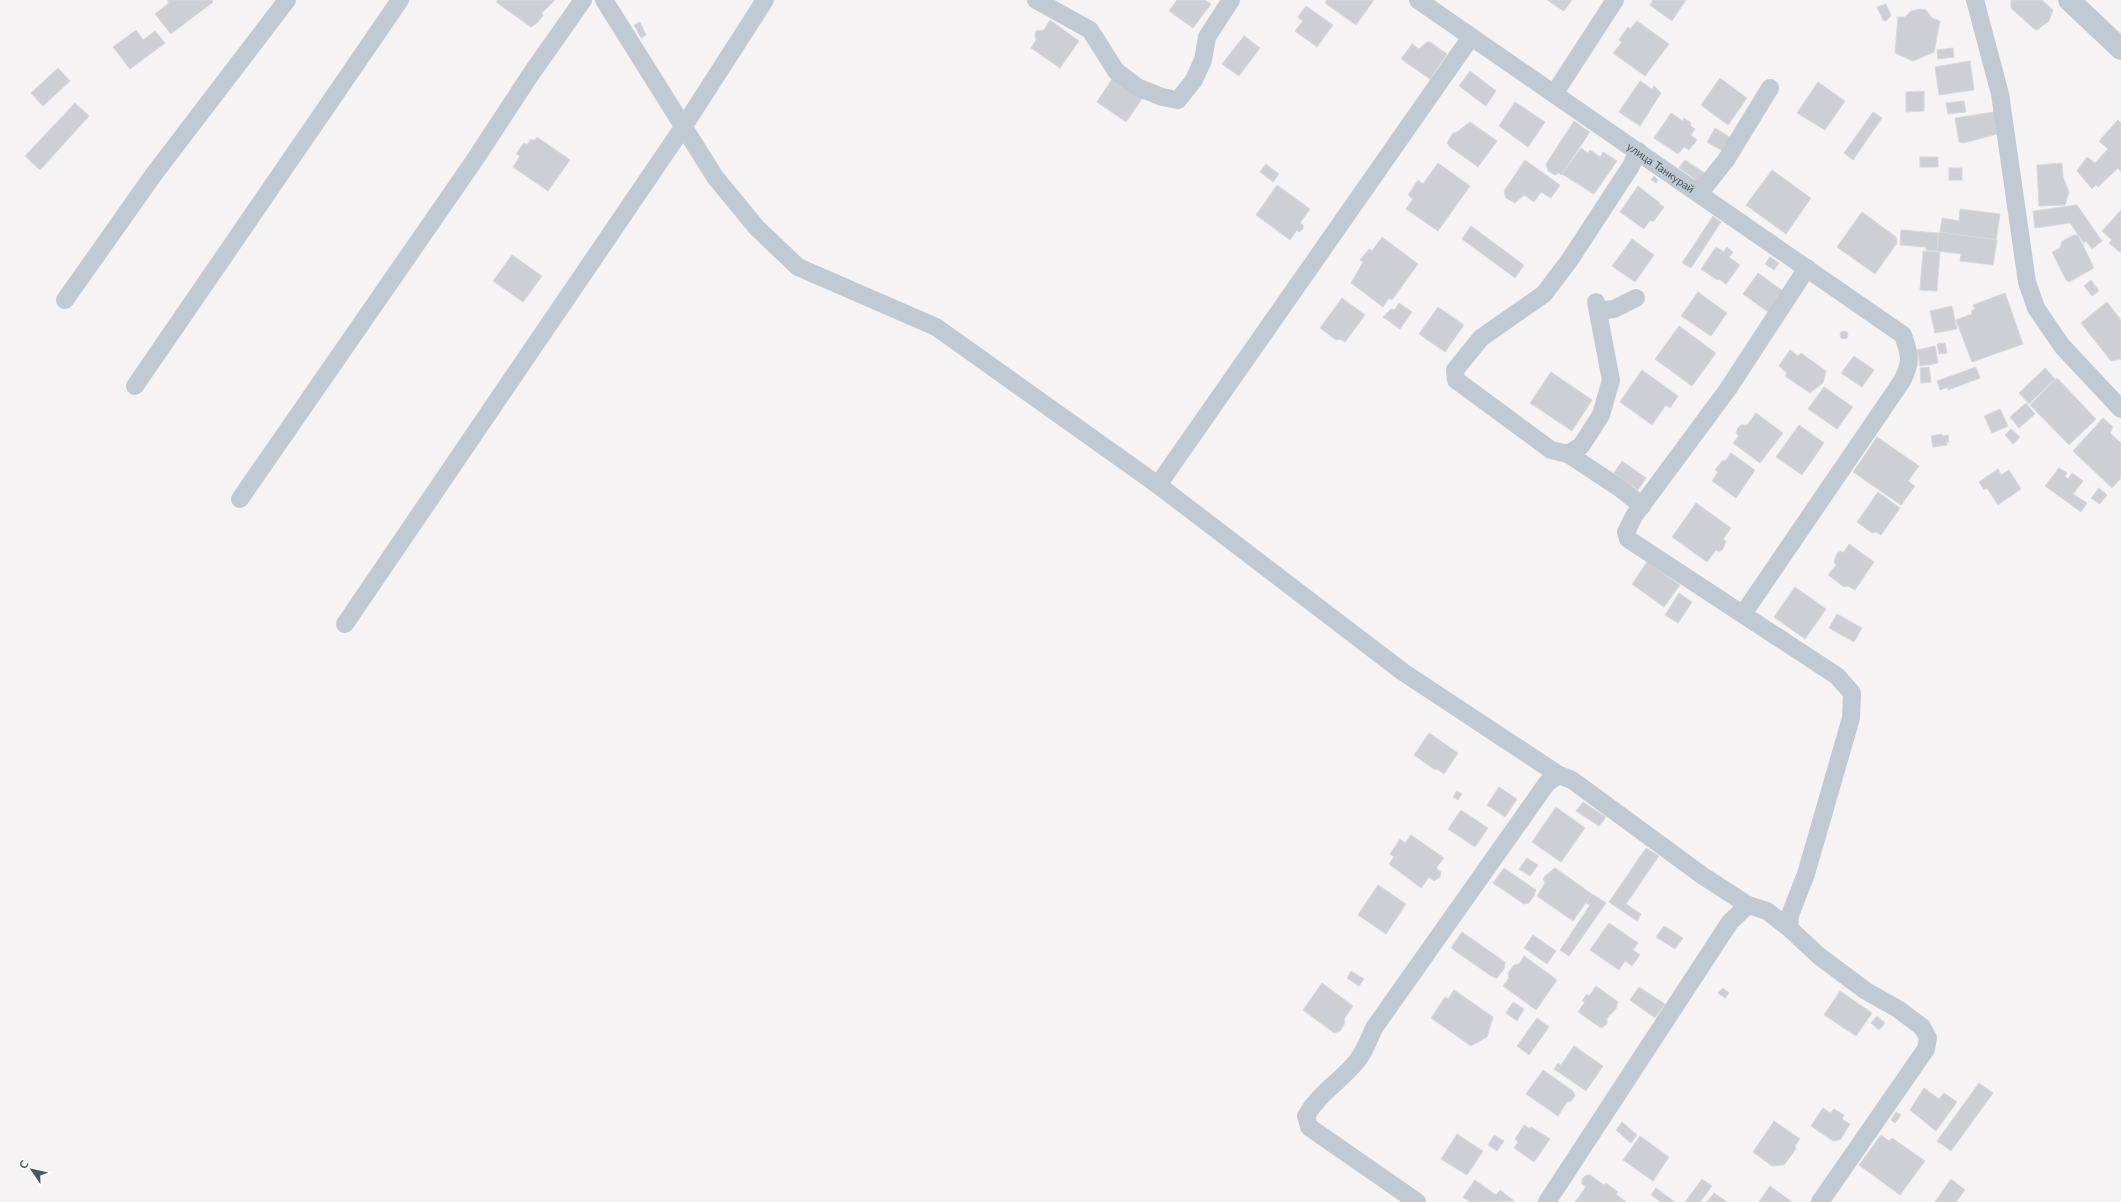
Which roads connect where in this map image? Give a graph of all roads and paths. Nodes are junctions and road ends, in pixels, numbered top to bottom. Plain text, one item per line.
1 (287, 0) edge
2 (400, 0) edge
3 (583, 0) edge
4 (604, 0) edge
5 (765, 0) edge
6 (1036, 0) edge
7 (1231, 0) edge
8 (1418, 0) edge
9 (1615, 0) edge
10 (1974, 0) edge
11 (2069, 0) edge
12 (1471, 37) junction
13 (2121, 49) edge
14 (1770, 88) dead end
15 (1554, 94) junction
16 (684, 126) junction
17 (1638, 151) junction
18 (1693, 189) junction
19 (1807, 268) junction
20 (1636, 298) dead end
21 (65, 300) dead end
22 (135, 386) dead end
23 (2121, 409) edge
24 (1568, 454) junction
25 (1158, 485) junction
26 (240, 499) dead end
27 (1642, 506) junction
28 (1743, 614) junction
29 (345, 624) dead end
30 (1559, 775) junction
31 (1795, 902) junction
32 (1748, 905) junction
33 (1768, 911) junction
34 (1789, 928) junction
35 (1417, 1202) edge
36 (1547, 1202) edge
37 (1820, 1202) edge

1 - 21 street
2 - 22 street
3 - 26 street
4 - 16 street
5 - 16 street
6 - 7 street
8 - 12 street, улица Танкурай
9 - 15 street
10 - 23 street
11 - 13 street
12 - 15 street, улица Танкурай
12 - 25 street
14 - 18 street
15 - 17 street, улица Танкурай
16 - 25 street
16 - 29 street
17 - 18 street, улица Танкурай
17 - 24 street
18 - 19 street, улица Танкурай
19 - 27 street
19 - 28 street, улица Танкурай
20 - 24 street
24 - 27 street
25 - 30 street
27 - 28 street
28 - 31 street
30 - 32 street
30 - 35 street
31 - 33 street
31 - 34 street
32 - 33 street
32 - 36 street
33 - 34 street
34 - 37 street

